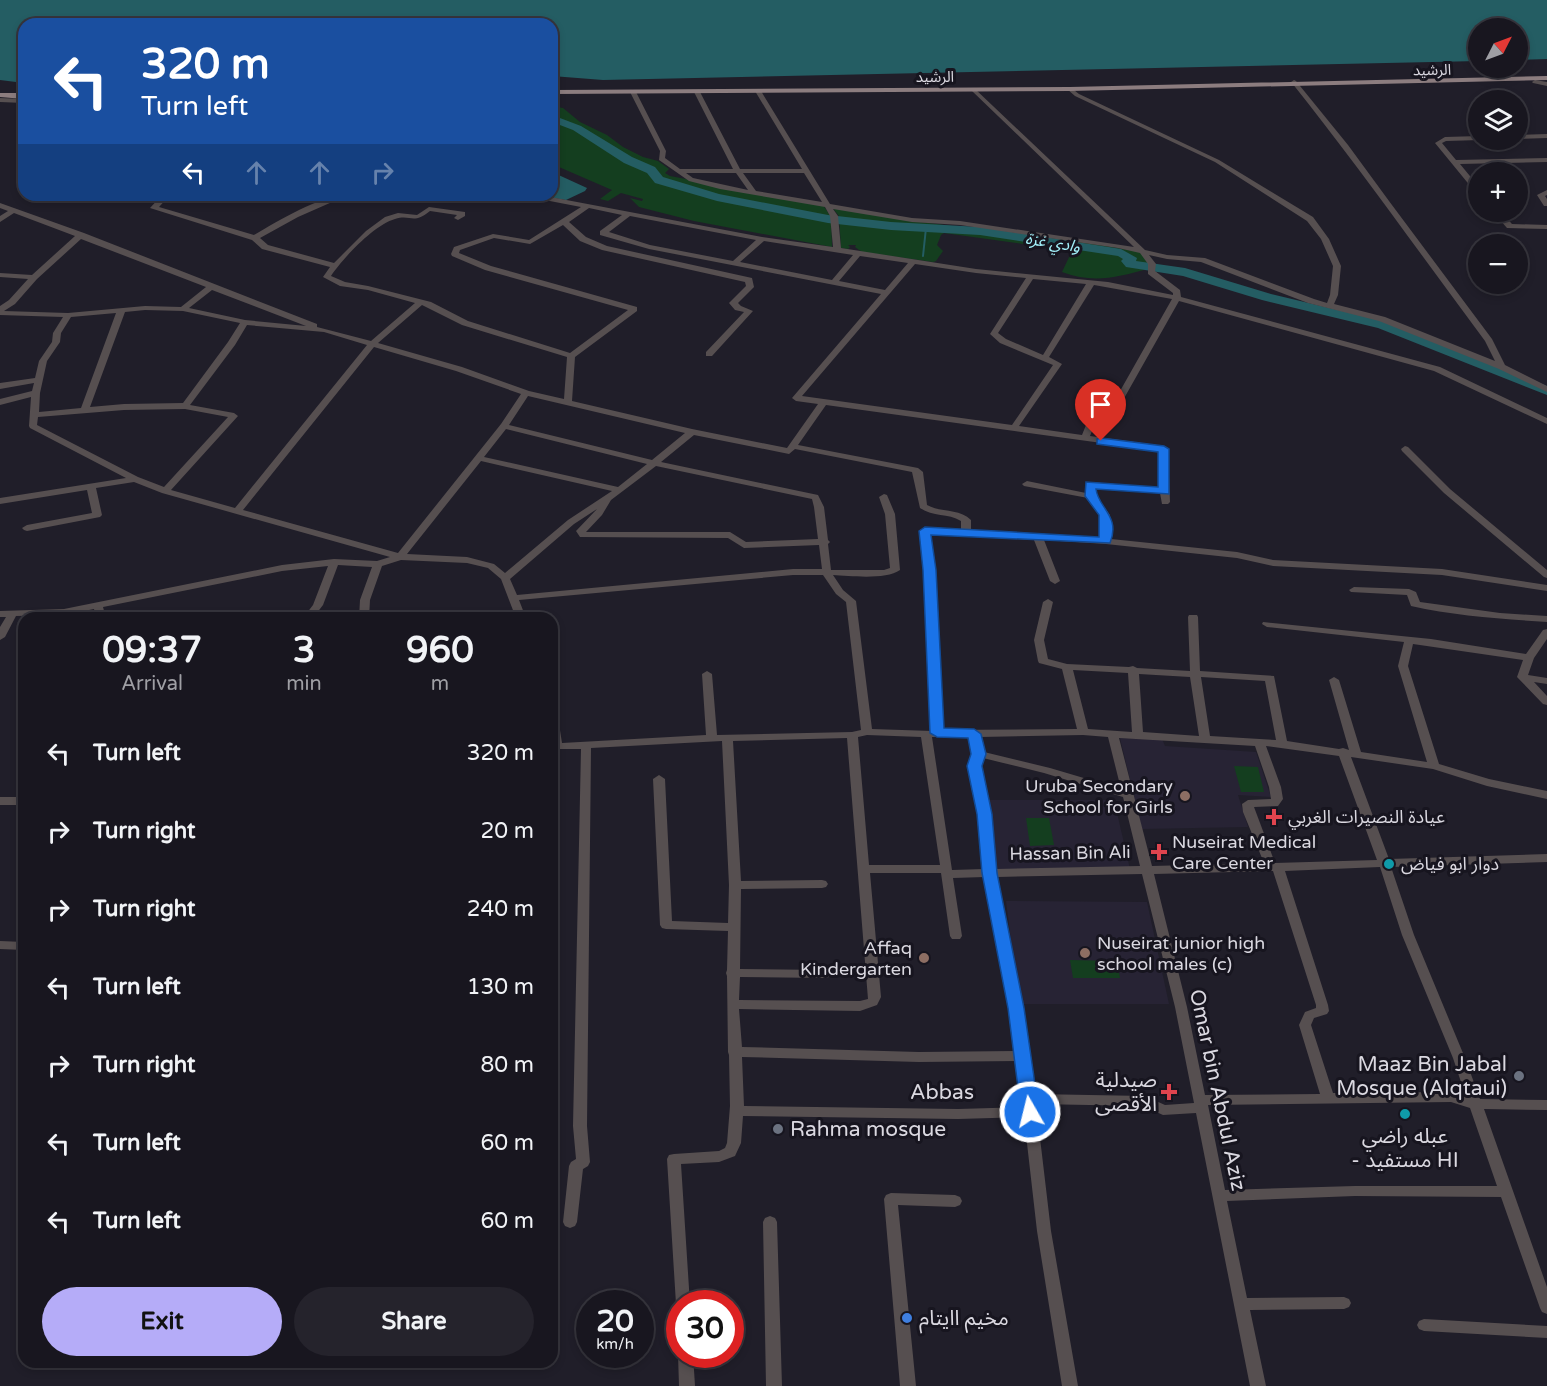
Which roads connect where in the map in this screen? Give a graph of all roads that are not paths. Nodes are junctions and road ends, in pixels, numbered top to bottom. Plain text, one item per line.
1 (1547, 81) edge
2 (1294, 82) junction
3 (1317, 82) junction
4 (1070, 89) junction
5 (975, 90) junction
6 (758, 91) junction
7 (558, 92) edge
8 (633, 92) junction
9 (698, 92) junction
10 (18, 96) edge
11 (0, 98) edge
12 (18, 100) edge
13 (1547, 136) edge
14 (1528, 137) edge
15 (1468, 138) edge
16 (1547, 160) edge
17 (1453, 162) junction
18 (676, 171) junction
19 (738, 171) junction
20 (806, 171) junction
21 (1468, 179) edge
22 (753, 192) junction
23 (1547, 192) edge
24 (160, 201) edge
25 (330, 201) edge
26 (558, 201) edge
27 (826, 204) junction
28 (1547, 204) edge
29 (0, 205) edge
30 (586, 207) junction
31 (13, 210) junction
32 (628, 214) junction
33 (458, 218) dead end
34 (0, 220) edge
35 (564, 222) junction
36 (1506, 222) edge
37 (1547, 227) edge
38 (81, 235) junction
39 (255, 238) junction
40 (762, 239) junction
41 (837, 250) junction
42 (1142, 251) junction
43 (858, 253) junction
44 (914, 261) junction
45 (735, 263) junction
46 (333, 265) junction
47 (0, 275) edge
48 (1031, 276) junction
49 (34, 277) junction
50 (834, 283) junction
51 (1091, 283) junction
52 (212, 286) junction
53 (888, 293) junction
54 (1177, 298) junction
55 (419, 303) junction
56 (1329, 306) junction
57 (183, 309) junction
58 (122, 311) junction
59 (0, 312) edge
60 (68, 315) junction
61 (245, 322) junction
62 (326, 330) junction
63 (373, 343) junction
64 (709, 354) dead end
65 (571, 356) junction
66 (1046, 358) junction
67 (1503, 367) junction
68 (39, 380) junction
69 (0, 386) edge
70 (1547, 389) edge
71 (36, 393) junction
72 (526, 393) junction
73 (0, 402) edge
74 (824, 402) junction
75 (568, 404) junction
76 (185, 406) junction
77 (84, 411) junction
78 (34, 415) junction
79 (1547, 421) edge
80 (504, 426) junction
81 (1014, 428) junction
82 (692, 432) junction
83 (1085, 439) junction
84 (792, 446) junction
85 (1405, 449) dead end
86 (477, 458) junction
87 (655, 463) junction
88 (135, 479) junction
89 (1027, 484) dead end
90 (91, 486) junction
91 (620, 490) junction
92 (165, 491) junction
93 (1091, 496) junction
94 (884, 497) dead end
95 (607, 500) junction
96 (0, 501) edge
97 (237, 511) junction
98 (27, 528) dead end
99 (966, 533) junction
100 (1038, 537) junction
101 (1106, 541) junction
102 (825, 542) junction
103 (400, 556) junction
104 (334, 562) junction
105 (378, 564) junction
106 (825, 573) junction
107 (1547, 575) edge
108 (505, 578) junction
109 (1055, 581) dead end
110 (1547, 588) edge
111 (1354, 590) dead end
112 (514, 598) junction
113 (1048, 602) dead end
114 (98, 605) junction
115 (64, 612) edge
116 (100, 612) edge
117 (313, 612) edge
118 (364, 612) edge
119 (519, 612) edge
120 (0, 614) edge
121 (12, 614) junction
122 (18, 614) edge
123 (1193, 617) dead end
124 (1547, 619) edge
125 (1267, 624) dead end
126 (1547, 632) edge
127 (0, 637) edge
128 (1409, 640) junction
129 (1543, 647) edge
130 (1529, 658) junction
131 (1067, 667) junction
132 (1133, 669) junction
133 (706, 674) dead end
134 (1196, 674) junction
135 (1522, 676) junction
136 (1334, 680) dead end
137 (1547, 681) edge
138 (1547, 702) edge
139 (867, 732) junction
140 (1083, 732) junction
141 (932, 733) junction
142 (974, 734) junction
143 (1113, 734) junction
144 (852, 735) junction
145 (1138, 736) junction
146 (712, 738) junction
147 (727, 738) junction
148 (1204, 740) junction
149 (1259, 743) junction
150 (1282, 744) junction
151 (586, 745) junction
152 (558, 747) edge
153 (1349, 753) junction
154 (978, 754) junction
155 (1434, 766) junction
156 (659, 779) dead end
157 (1127, 794) junction
158 (1547, 795) edge
159 (0, 801) edge
160 (18, 801) edge
161 (1547, 858) edge
162 (1383, 864) junction
163 (1275, 867) junction
164 (862, 869) junction
165 (1147, 870) junction
166 (946, 871) junction
167 (990, 873) junction
168 (822, 884) dead end
169 (735, 885) junction
170 (733, 927) junction
171 (956, 936) dead end
172 (0, 945) edge
173 (18, 946) edge
174 (732, 973) junction
175 (825, 974) dead end
176 (733, 1004) junction
177 (734, 1052) junction
178 (1021, 1056) junction
179 (1328, 1098) junction
180 (1200, 1104) junction
181 (1473, 1104) junction
182 (1547, 1105) edge
183 (1029, 1106) junction
184 (738, 1111) junction
185 (1505, 1192) junction
186 (1219, 1196) junction
187 (955, 1201) dead end
188 (570, 1222) dead end
189 (770, 1222) dead end
190 (682, 1290) edge
191 (1344, 1303) dead end
192 (1241, 1304) junction
193 (1547, 1308) edge
194 (1424, 1325) dead end
195 (1547, 1332) edge
196 (686, 1368) edge
197 (687, 1386) edge
198 (774, 1386) edge
199 (908, 1386) edge
200 (1071, 1386) edge
201 (1258, 1386) edge

1 - 3 main road, الرشيد
1 - 3 main road, الرشيد
2 - 3 main road, الرشيد
2 - 4 main road, الرشيد
2 - 67 street
4 - 5 main road, الرشيد
4 - 56 street
5 - 6 main road, الرشيد
5 - 42 street
6 - 9 main road, الرشيد
6 - 20 street
7 - 8 main road, الرشيد
8 - 9 main road, الرشيد
8 - 18 street
9 - 19 street
10 - 11 main road
11 - 12 street
13 - 14 street
15 - 17 street
16 - 17 street
17 - 21 street
18 - 19 street
18 - 22 street
19 - 20 street
19 - 22 street
20 - 27 street
22 - 27 street
23 - 28 street
24 - 39 street
25 - 39 street
26 - 30 street
27 - 41 street
27 - 42 street
29 - 31 street
30 - 32 street
30 - 35 street
31 - 34 street
31 - 38 street
32 - 40 street
32 - 45 street
33 - 46 street
35 - 64 street
35 - 65 street
36 - 37 street
38 - 49 street
38 - 52 street
39 - 46 street
40 - 41 street
40 - 45 street
41 - 43 street
42 - 54 street
42 - 56 street
43 - 44 street
43 - 50 street
44 - 48 street
44 - 53 street
45 - 50 street
46 - 55 street
47 - 49 street
48 - 51 street
48 - 66 street
49 - 59 street
50 - 53 street
51 - 54 street
51 - 66 street
52 - 57 street
52 - 62 street
53 - 74 street
54 - 79 street
54 - 83 street
55 - 63 street
55 - 65 street
56 - 67 street
57 - 58 street
57 - 61 street
58 - 60 street
58 - 77 street
59 - 60 street
60 - 68 street
61 - 62 street
61 - 76 street
62 - 63 street
63 - 72 street
63 - 97 street
65 - 75 street
66 - 81 street
67 - 70 street
68 - 69 street
68 - 71 street
71 - 73 street
71 - 78 street
72 - 75 street
72 - 80 street
74 - 81 street
74 - 84 street
75 - 82 street
76 - 77 street
76 - 92 street
77 - 78 street
78 - 88 street
80 - 86 street
80 - 87 street
81 - 83 street
82 - 84 street
82 - 87 street
83 - 93 street
84 - 99 street
85 - 107 street
86 - 91 street
86 - 103 street
87 - 91 street
87 - 102 street
88 - 90 street
88 - 92 street
89 - 93 street
90 - 96 street
90 - 98 street
91 - 95 street
92 - 97 street
93 - 101 street
94 - 106 street
95 - 102 street
95 - 108 street
97 - 103 street
99 - 100 street
99 - 141 street
100 - 101 street
100 - 109 street
101 - 110 street
102 - 106 street
103 - 105 street
103 - 108 street
104 - 105 street
104 - 114 street
104 - 117 street
105 - 118 street
106 - 112 street
106 - 139 street
108 - 112 street
111 - 124 street
112 - 119 street
113 - 131 street
114 - 115 street
114 - 116 street
120 - 121 street
121 - 122 street
121 - 127 street
123 - 134 street
125 - 128 street
126 - 129 street
128 - 130 street
128 - 155 street
129 - 130 street
130 - 135 street
131 - 132 street
131 - 140 street
132 - 134 street
132 - 145 street
133 - 146 street
134 - 148 street
134 - 150 street
135 - 137 street
135 - 138 street
136 - 153 street
139 - 141 street
139 - 144 street
140 - 142 street
140 - 143 street
141 - 142 street
141 - 166 street
142 - 154 street
143 - 145 street
143 - 157 street, Omar bin Abdul Aziz
144 - 147 street
144 - 164 street
145 - 148 street
146 - 147 street
146 - 151 street
147 - 169 street
148 - 149 street
149 - 150 street
149 - 163 street
150 - 153 street
151 - 152 street
151 - 188 street
153 - 155 street
153 - 162 street
154 - 157 street
154 - 167 street
155 - 158 street
156 - 170 street
157 - 165 street, Omar bin Abdul Aziz
159 - 160 street
161 - 162 street, Hassan Bin Ali
162 - 163 street, Hassan Bin Ali
162 - 181 street
163 - 165 street, Hassan Bin Ali
163 - 179 street
164 - 166 street, Hassan Bin Ali
164 - 176 street
165 - 167 street, Hassan Bin Ali
165 - 180 street, Omar bin Abdul Aziz
166 - 167 street, Hassan Bin Ali
166 - 171 street
167 - 178 street
168 - 169 street
169 - 170 street
170 - 174 street
172 - 173 street
174 - 175 street
174 - 176 street
176 - 177 street
177 - 178 street
177 - 184 street
178 - 183 street
179 - 180 street, Abbas
179 - 181 street, Abbas
180 - 183 street, Abbas
180 - 186 street, Omar bin Abdul Aziz
181 - 182 street, Abbas
181 - 185 street
183 - 184 street, Abbas
183 - 200 street
184 - 190 street
185 - 186 street
185 - 193 street
186 - 192 street, Omar bin Abdul Aziz
187 - 199 street
189 - 198 street
191 - 192 street
192 - 201 street, Omar bin Abdul Aziz
194 - 195 street
196 - 197 street

